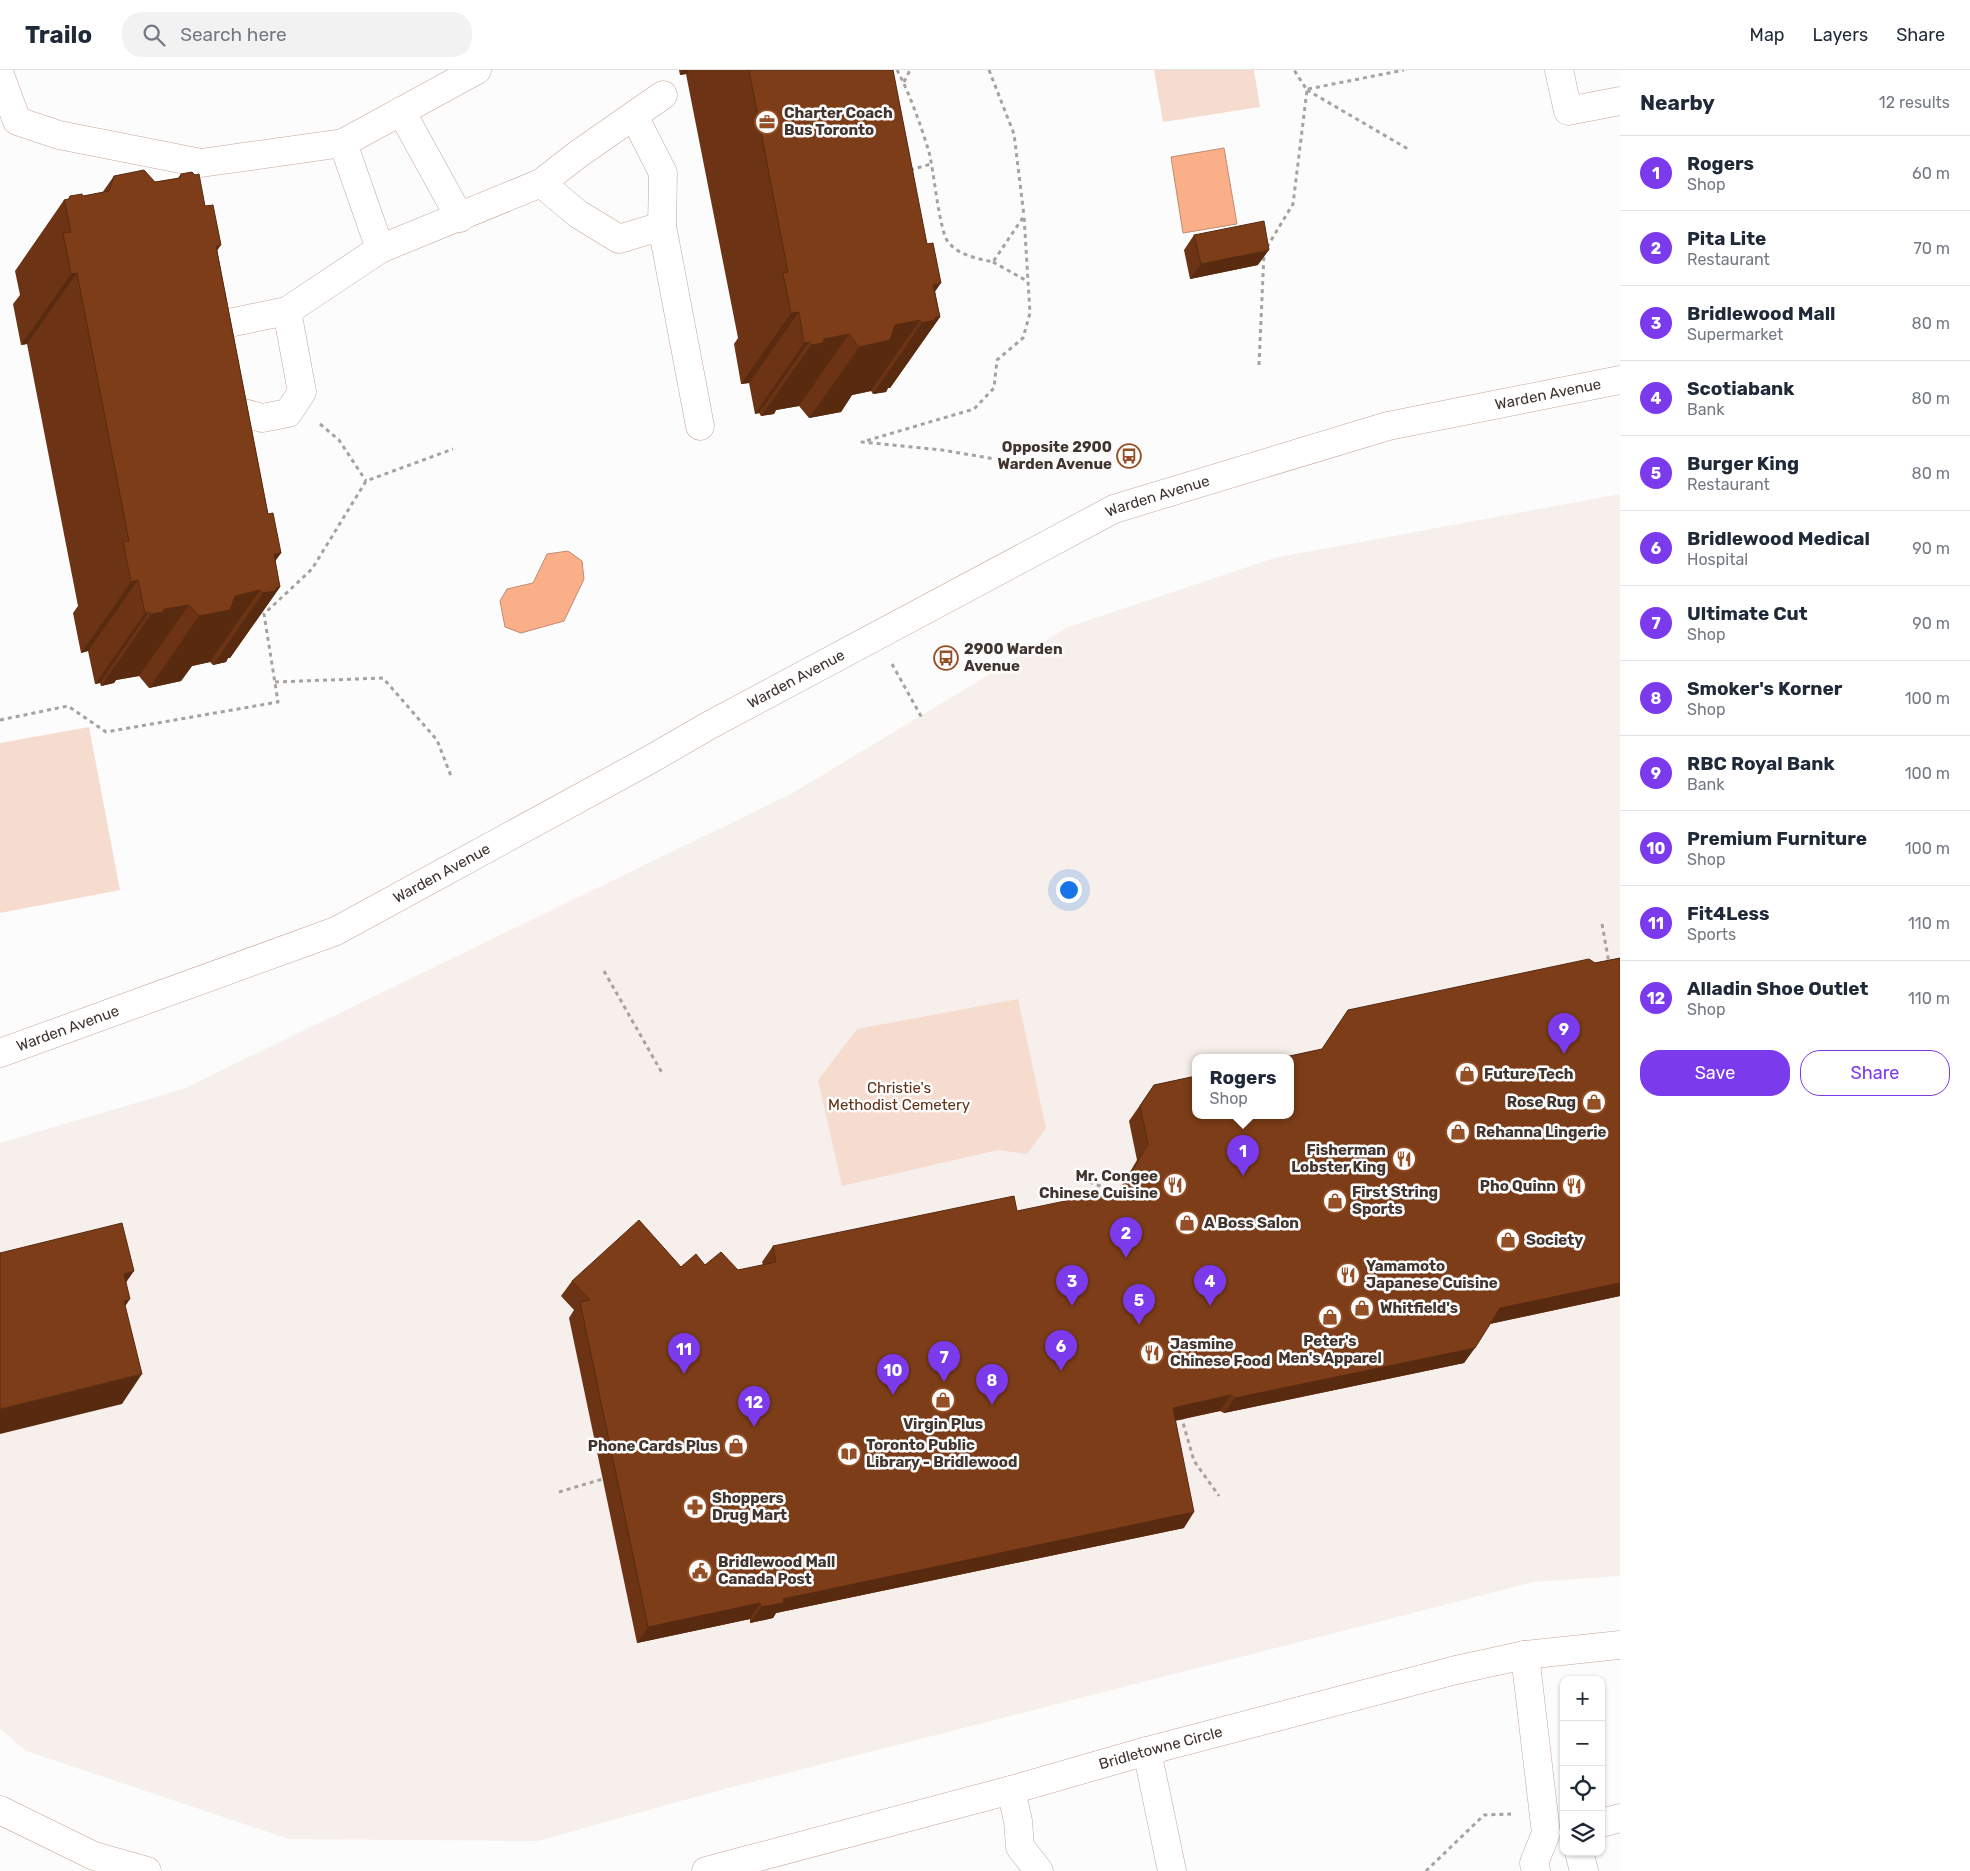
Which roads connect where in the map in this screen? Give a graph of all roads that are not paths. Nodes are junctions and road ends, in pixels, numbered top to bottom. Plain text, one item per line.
1 (477, 70) edge
2 (1559, 70) edge
3 (0, 74) edge
4 (663, 95) dead end
5 (1620, 101) edge
6 (401, 111) junction
7 (634, 116) junction
8 (343, 143) junction
9 (541, 183) junction
10 (460, 218) junction
11 (662, 226) junction
12 (380, 249) junction
13 (204, 300) edge
14 (287, 311) junction
15 (206, 344) junction
16 (1620, 380) edge
17 (700, 426) dead end
18 (0, 1052) edge
19 (1620, 1646) edge
20 (1525, 1655) junction
21 (1147, 1751) junction
22 (1011, 1790) junction
23 (0, 1810) edge
24 (1620, 1818) edge
25 (1605, 1822) edge
26 (1555, 1832) edge
27 (1580, 1856) edge
28 (146, 1871) edge
29 (706, 1871) edge
30 (1039, 1871) edge
31 (1172, 1871) edge
32 (1536, 1871) edge
33 (1584, 1871) edge

1 - 6 main road
2 - 5 main road
3 - 8 main road
4 - 7 main road
6 - 8 main road
6 - 10 main road
7 - 9 main road
7 - 11 main road
8 - 12 main road
9 - 10 main road
9 - 11 main road
10 - 12 main road
11 - 17 main road
12 - 14 main road
13 - 15 main road
14 - 15 main road
14 - 15 main road
16 - 18 main road, Warden Avenue
19 - 20 main road, Bridletowne Circle
20 - 21 main road, Bridletowne Circle
20 - 26 main road
21 - 22 main road, Bridletowne Circle
21 - 31 main road
22 - 29 main road, Bridletowne Circle
22 - 30 main road
23 - 28 main road
24 - 25 main road
26 - 32 main road
27 - 33 main road

